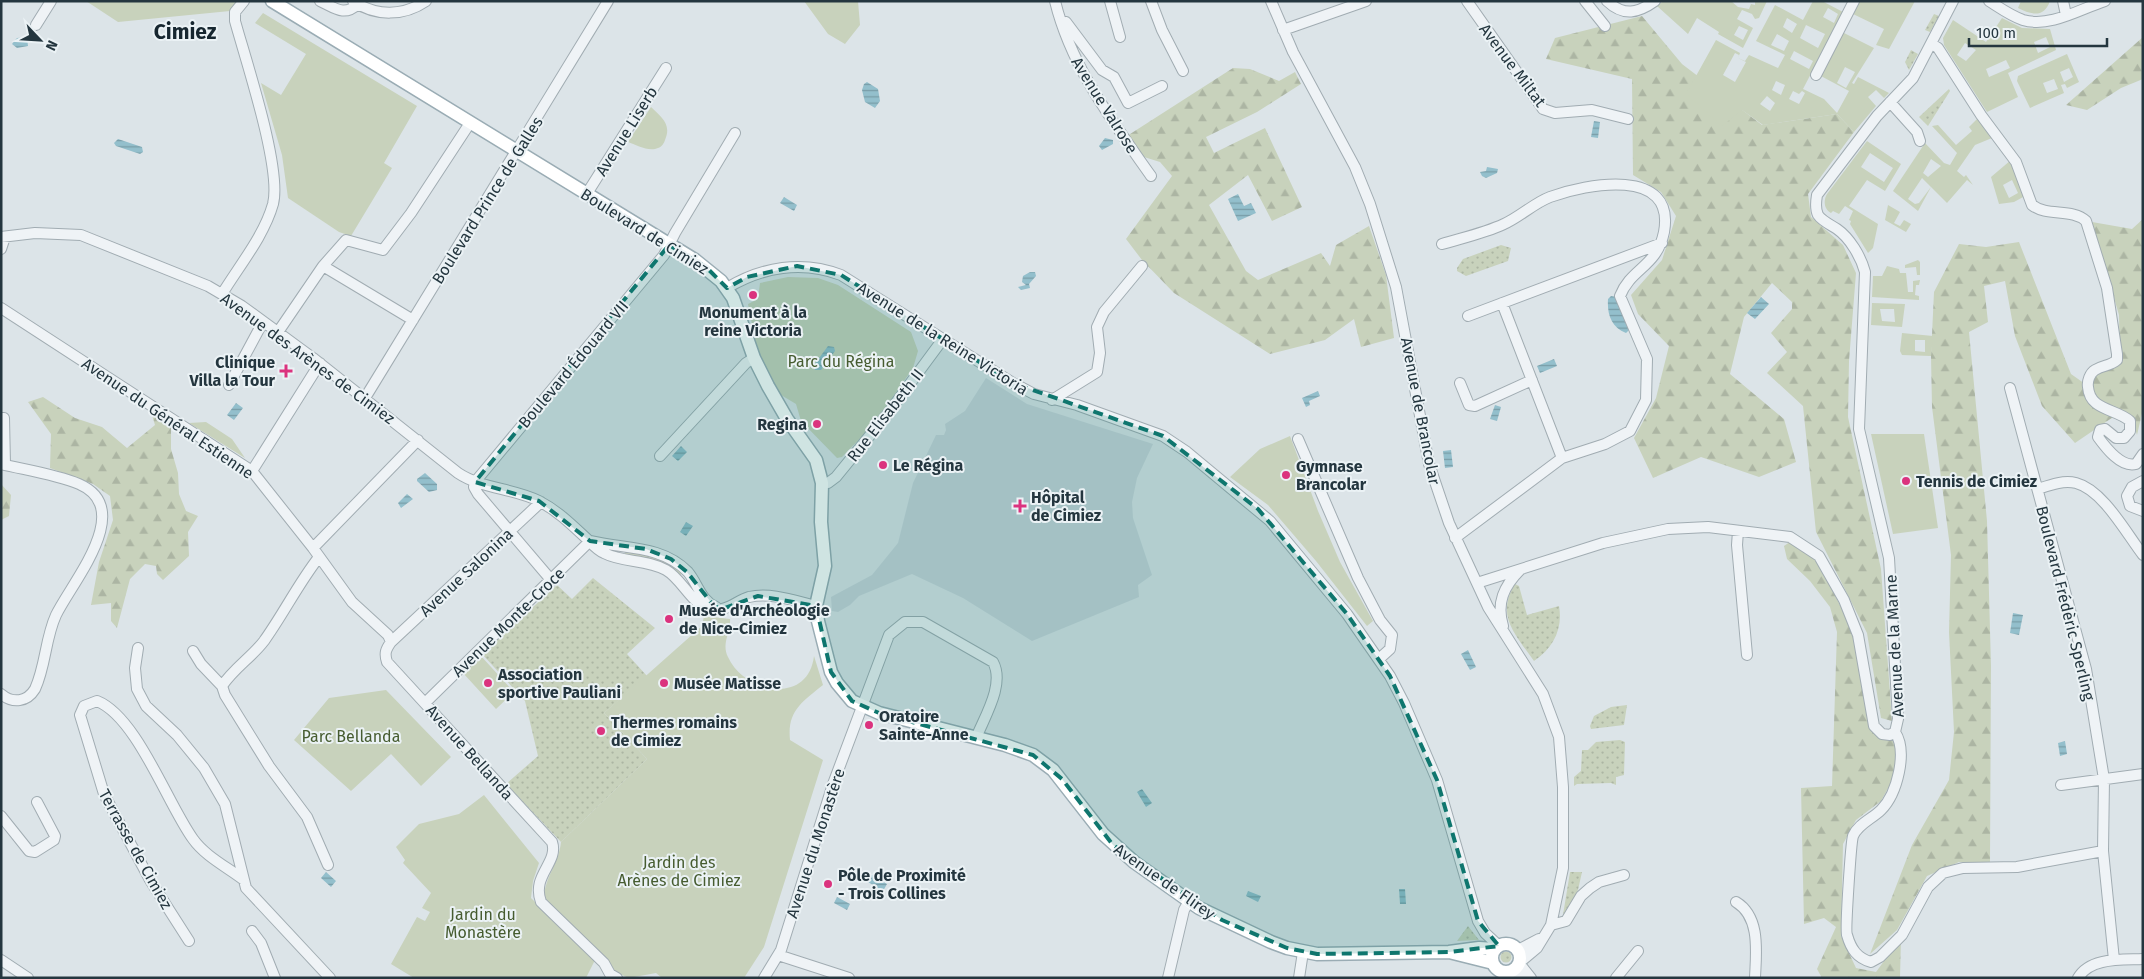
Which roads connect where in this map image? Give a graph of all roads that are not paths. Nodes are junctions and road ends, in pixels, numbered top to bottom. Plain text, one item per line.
1 (51, 1) edge
2 (244, 1) edge
3 (272, 1) edge
4 (320, 1) edge
5 (426, 1) edge
6 (608, 1) edge
7 (1110, 1) edge
8 (1151, 1) edge
9 (1272, 1) edge
10 (1366, 1) edge
11 (1467, 1) edge
12 (1585, 1) edge
13 (1607, 1) edge
14 (1655, 1) edge
15 (1854, 1) edge
16 (1953, 1) edge
17 (1989, 1) edge
18 (2063, 1) edge
19 (2105, 1) edge
20 (356, 3) edge
21 (1056, 6) edge
22 (2066, 15) junction
23 (36, 25) dead end
24 (1605, 26) dead end
25 (1283, 30) junction
26 (1120, 37) dead end
27 (1932, 44) junction
28 (666, 68) dead end
29 (1183, 71) dead end
30 (1816, 75) dead end
31 (1162, 86) dead end
32 (1890, 102) junction
33 (1628, 119) dead end
34 (470, 123) junction
35 (735, 133) dead end
36 (1920, 140) dead end
37 (517, 152) junction
38 (1151, 176) dead end
39 (586, 194) junction
40 (3, 237) edge
41 (1662, 243) junction
42 (1442, 244) dead end
43 (669, 245) junction
44 (1, 249) edge
45 (323, 266) junction
46 (1142, 266) dead end
47 (727, 288) junction
48 (222, 294) junction
49 (1502, 303) junction
50 (1, 308) edge
51 (1468, 316) dead end
52 (413, 320) junction
53 (263, 322) junction
54 (278, 332) junction
55 (942, 339) junction
56 (754, 358) junction
57 (320, 363) junction
58 (1532, 380) junction
59 (1460, 383) dead end
60 (229, 385) dead end
61 (2010, 388) dead end
62 (365, 398) junction
63 (1052, 400) junction
64 (1, 418) edge
65 (1298, 439) dead end
66 (418, 440) junction
67 (2143, 454) edge
68 (660, 456) dead end
69 (1562, 458) junction
70 (3, 465) edge
71 (252, 471) junction
72 (2143, 481) edge
73 (475, 482) junction
74 (822, 483) junction
75 (2038, 489) junction
76 (541, 502) junction
77 (2143, 511) edge
78 (510, 531) junction
79 (1738, 532) junction
80 (1455, 538) junction
81 (590, 541) junction
82 (313, 548) junction
83 (2143, 556) edge
84 (319, 557) junction
85 (1520, 570) junction
86 (552, 580) junction
87 (1477, 583) junction
88 (816, 606) junction
89 (1505, 634) junction
90 (391, 642) junction
91 (138, 648) dead end
92 (193, 651) dead end
93 (1747, 655) dead end
94 (1379, 660) junction
95 (222, 686) junction
96 (1, 694) edge
97 (426, 702) junction
98 (862, 707) junction
99 (1895, 732) junction
100 (976, 738) junction
101 (2143, 774) edge
102 (2104, 780) junction
103 (2061, 785) dead end
104 (37, 802) dead end
105 (1, 816) edge
106 (2103, 850) junction
107 (328, 865) dead end
108 (1624, 875) dead end
109 (244, 880) junction
110 (1189, 901) junction
111 (1736, 902) dead end
112 (1551, 924) junction
113 (252, 931) dead end
114 (189, 942) dead end
115 (1497, 947) junction
116 (1638, 951) dead end
117 (1303, 952) junction
118 (1449, 952) junction
119 (778, 955) junction
120 (2143, 959) edge
121 (1, 960) edge
122 (2114, 960) junction
123 (1514, 969) edge
124 (1495, 970) edge
125 (612, 977) edge
126 (28, 978) edge
127 (275, 978) edge
128 (330, 978) edge
129 (764, 978) edge
130 (849, 978) edge
131 (1168, 978) edge
132 (1299, 978) edge
133 (1531, 978) edge
134 (1616, 978) edge
135 (1755, 978) edge
136 (2078, 978) edge

1 - 23 street
2 - 48 street
3 - 34 main road, Boulevard de Cimiez
4 - 20 street
5 - 20 street
6 - 37 street, Boulevard Prince de Galles
7 - 26 street
8 - 29 street
9 - 25 street, Avenue de Brancolar
10 - 25 street
11 - 33 street, Avenue Miltat
12 - 24 street
13 - 14 street
15 - 30 street
16 - 27 street
17 - 22 street
18 - 22 street
19 - 22 street
21 - 31 street
21 - 38 street, Avenue Valrose
25 - 80 street, Avenue de Brancolar
27 - 32 street
27 - 67 street
28 - 39 street, Avenue Liserb
32 - 36 street
32 - 99 street, Avenue de la Marne
34 - 37 main road, Boulevard de Cimiez
34 - 45 street
35 - 43 street, Boulevard Édouard VII
37 - 39 main road, Boulevard de Cimiez
37 - 52 street, Boulevard Prince de Galles
39 - 43 main road, Boulevard de Cimiez
40 - 44 street
40 - 48 street, Avenue des Arènes de Cimiez
41 - 42 street
41 - 49 street
41 - 69 street
43 - 47 main road, Boulevard de Cimiez
43 - 73 street, Boulevard Édouard VII
45 - 52 street
45 - 54 street
46 - 63 street
47 - 55 street, Avenue de la Reine Victoria
47 - 56 main road, Boulevard de Cimiez
48 - 53 street, Avenue des Arènes de Cimiez
49 - 51 street
49 - 58 street
50 - 71 street, Avenue du Général Estienne
52 - 62 street, Boulevard Prince de Galles
53 - 54 street, Avenue des Arènes de Cimiez
53 - 60 street
54 - 57 street, Avenue des Arènes de Cimiez
55 - 63 street, Avenue de la Reine Victoria
55 - 74 street, Rue Elisabeth II
56 - 68 street
56 - 74 main road, Boulevard de Cimiez
57 - 62 street, Avenue des Arènes de Cimiez
57 - 71 street
58 - 59 street
58 - 69 street
61 - 75 street, Boulevard Frédèric Sperling
62 - 66 street, Avenue des Arènes de Cimiez
63 - 94 street, Avenue de la Reine Victoria
64 - 70 street
65 - 94 street
66 - 73 street, Avenue des Arènes de Cimiez
66 - 82 street
69 - 80 street
70 - 96 street
71 - 82 street, Avenue du Général Estienne
72 - 77 street
73 - 76 street, Avenue des Arènes de Cimiez
73 - 78 street
74 - 88 main road, Boulevard de Cimiez
75 - 83 street
75 - 102 street, Boulevard Frédèric Sperling
76 - 78 street, Avenue Salonina
76 - 81 street, Avenue des Arènes de Cimiez
78 - 86 street
78 - 90 street, Avenue Salonina
79 - 85 street, Avenue de la Marne
79 - 93 street
79 - 99 street, Avenue de la Marne
80 - 87 street, Avenue de Brancolar
81 - 86 street, Avenue Monte-Croce
81 - 88 street, Avenue des Arènes de Cimiez
82 - 84 street, Avenue du Général Estienne
84 - 90 street, Avenue du Général Estienne
84 - 95 street
85 - 87 street, Avenue de la Marne
85 - 89 street
86 - 97 street, Avenue Monte-Croce
87 - 89 street, Avenue de Brancolar
88 - 98 main road, Boulevard de Cimiez
89 - 112 street, Avenue de Brancolar
90 - 97 street, Avenue Bellanda
91 - 109 street
92 - 95 street
94 - 115 street, Avenue de la Reine Victoria
95 - 107 street
97 - 125 street, Avenue Bellanda
98 - 100 main road, Avenue de Flirey
98 - 100 street, Avenue du Monastère
98 - 119 street, Avenue du Monastère
99 - 106 street
100 - 110 main road, Avenue de Flirey
101 - 102 street
102 - 103 street
102 - 106 street, Boulevard Frédèric Sperling
104 - 105 street
106 - 122 street, Boulevard Frédèric Sperling
108 - 112 street
109 - 114 street, Terrasse de Cimiez
109 - 128 street
110 - 117 main road, Avenue de Flirey
110 - 131 street
111 - 135 street
112 - 123 street, Avenue de Brancolar
113 - 127 street
115 - 118 main road, Avenue de Flirey
115 - 123 main road, Avenue de Flirey
115 - 124 main road
116 - 134 street
117 - 118 main road, Avenue de Flirey
117 - 132 street
118 - 124 main road, Avenue de Flirey
119 - 129 street, Avenue du Monastère
119 - 130 street
120 - 122 street
121 - 126 street
122 - 136 street
123 - 124 main road, Avenue de Flirey
123 - 133 street

